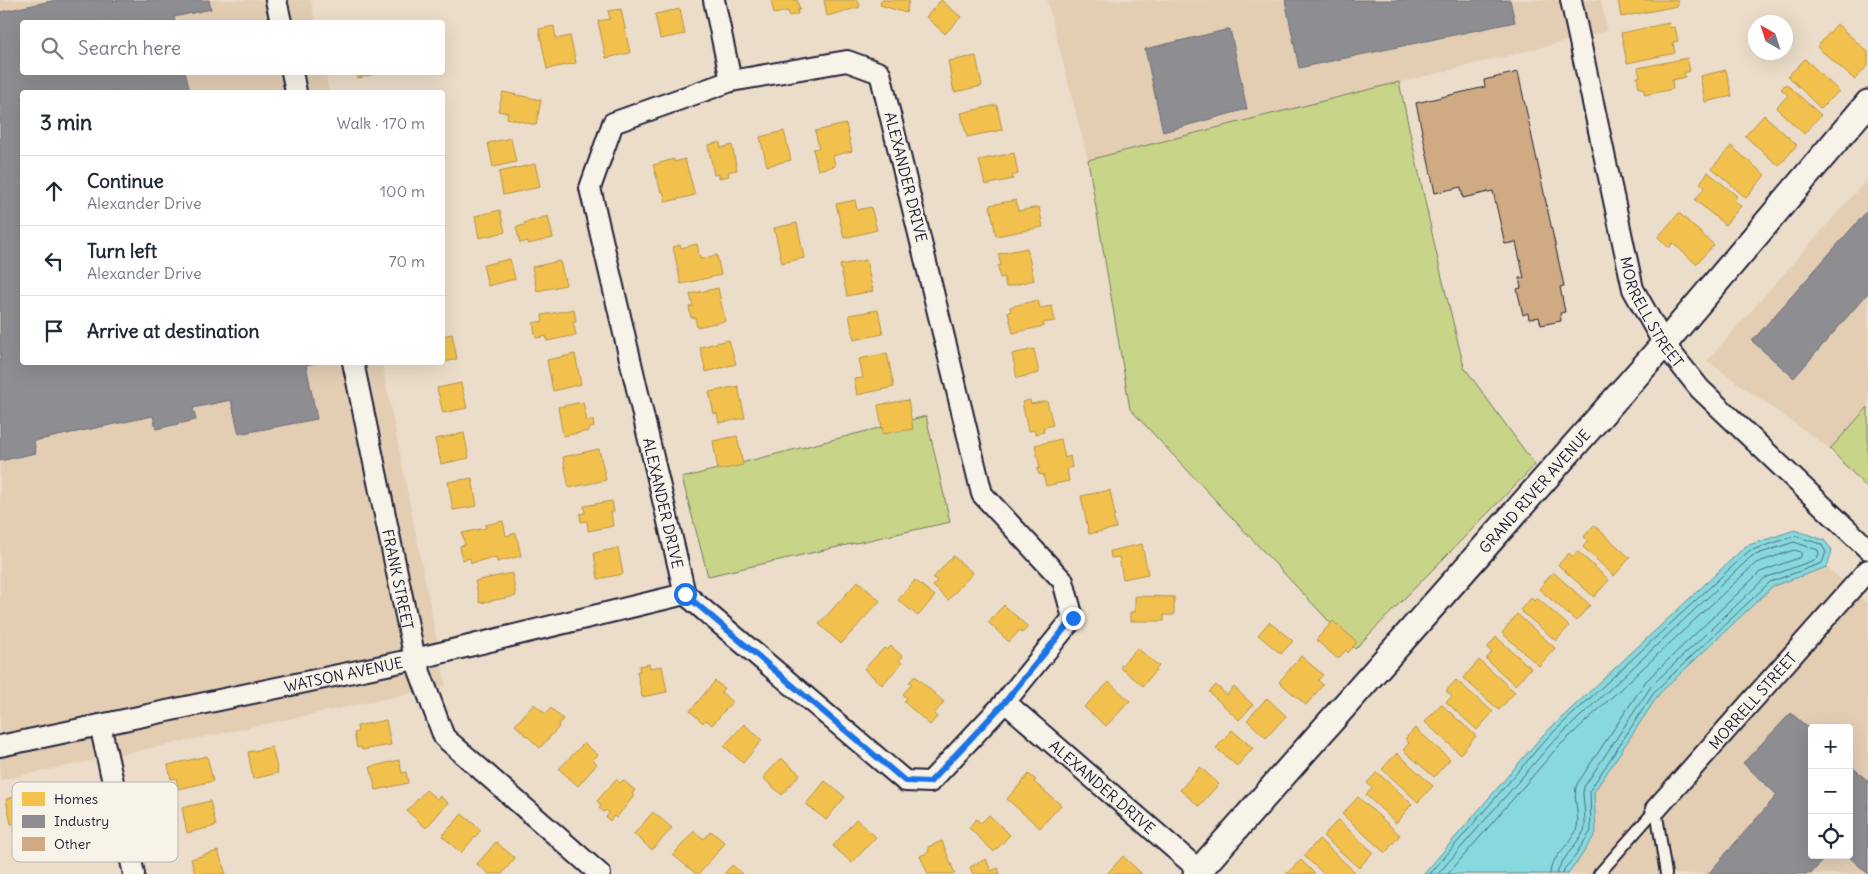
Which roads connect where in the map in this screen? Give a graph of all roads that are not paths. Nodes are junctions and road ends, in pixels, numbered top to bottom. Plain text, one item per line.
1 (276, 0) edge
2 (714, 0) edge
3 (1571, 0) edge
4 (281, 20) edge
5 (293, 75) edge
6 (731, 81) junction
7 (296, 90) edge
8 (1868, 103) edge
9 (1664, 344) junction
10 (354, 365) edge
11 (1868, 549) edge
12 (1868, 570) edge
13 (685, 594) junction
14 (415, 659) junction
15 (1005, 702) junction
16 (100, 725) junction
17 (0, 746) edge
18 (113, 782) edge
19 (1656, 809) junction
20 (1198, 872) edge
21 (600, 874) edge
22 (1599, 874) edge
23 (1666, 874) edge

1 - 4 street
2 - 6 street
3 - 9 street, MORRELL STREET
5 - 7 street
6 - 13 street, ALEXANDER DRIVE
6 - 15 street, ALEXANDER DRIVE
8 - 9 street, GRAND RIVER AVENUE
9 - 11 street, MORRELL STREET
9 - 20 street, GRAND RIVER AVENUE
10 - 14 street, FRANK STREET
12 - 19 street, MORRELL STREET
13 - 14 street, WATSON AVENUE
13 - 15 street, ALEXANDER DRIVE
14 - 16 street, WATSON AVENUE
14 - 21 street, FRANK STREET
15 - 20 street, ALEXANDER DRIVE
16 - 17 street, WATSON AVENUE
16 - 18 street
19 - 22 lane
19 - 23 lane

